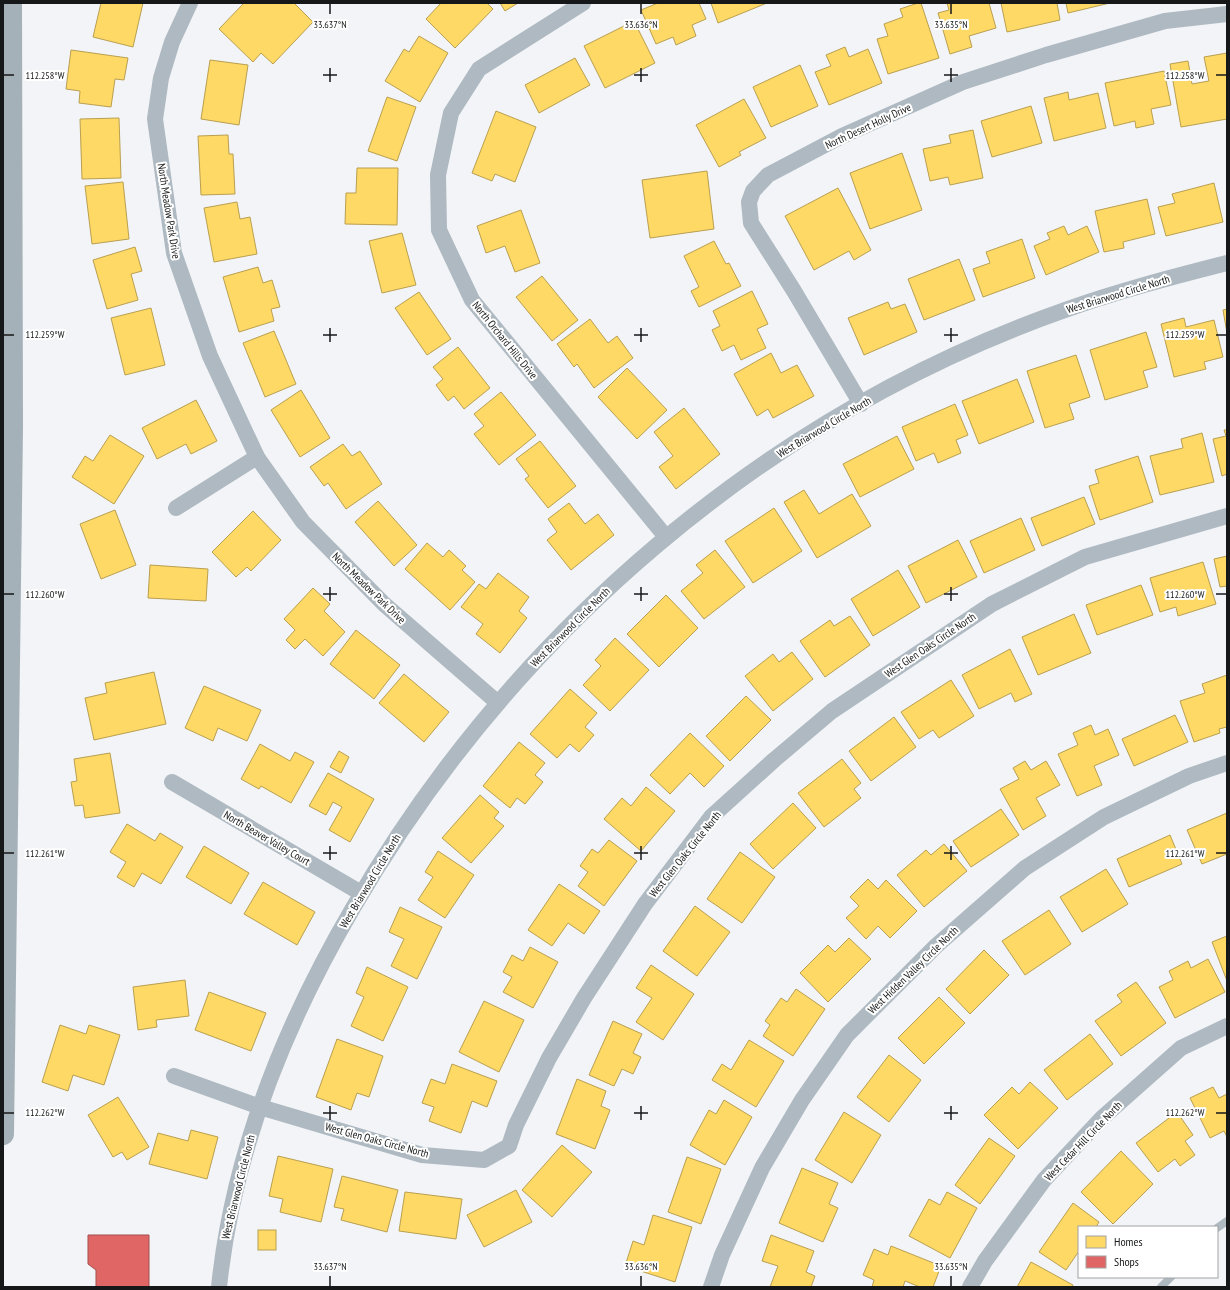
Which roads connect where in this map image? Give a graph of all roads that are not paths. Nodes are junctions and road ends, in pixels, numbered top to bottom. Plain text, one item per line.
1 (11, 3) edge
2 (190, 3) edge
3 (583, 3) edge
4 (1227, 14) edge
5 (3, 197) edge
6 (11, 220) junction
7 (1227, 263) edge
8 (861, 404) junction
9 (257, 457) junction
10 (176, 508) dead end
11 (1227, 516) edge
12 (666, 537) junction
13 (498, 703) junction
14 (1227, 763) edge
15 (172, 782) dead end
16 (361, 893) junction
17 (1227, 1026) edge
18 (174, 1076) dead end
19 (260, 1107) junction
20 (3, 1134) edge
21 (1227, 1221) edge
22 (1218, 1227) edge
23 (1170, 1278) edge
24 (219, 1287) edge
25 (711, 1287) edge
26 (970, 1287) edge
27 (1161, 1287) edge

1 - 6 main road
2 - 9 street, North Meadow Park Drive
3 - 12 street, North Orchard Hills Drive
4 - 8 street, North Desert Holly Drive
5 - 6 main road
6 - 20 main road
7 - 8 street, West Briarwood Circle North
8 - 12 street, West Briarwood Circle North
9 - 10 street
9 - 13 street, North Meadow Park Drive
11 - 19 street, West Glen Oaks Circle North
12 - 13 street, West Briarwood Circle North
13 - 16 street, West Briarwood Circle North
14 - 25 street, West Hidden Valley Circle North
15 - 16 street, North Beaver Valley Court
16 - 19 street, West Briarwood Circle North
17 - 26 street, West Cedar Hill Circle North
18 - 19 street, West Glen Oaks Circle North
19 - 24 street, West Briarwood Circle North
21 - 22 lane
23 - 27 lane

